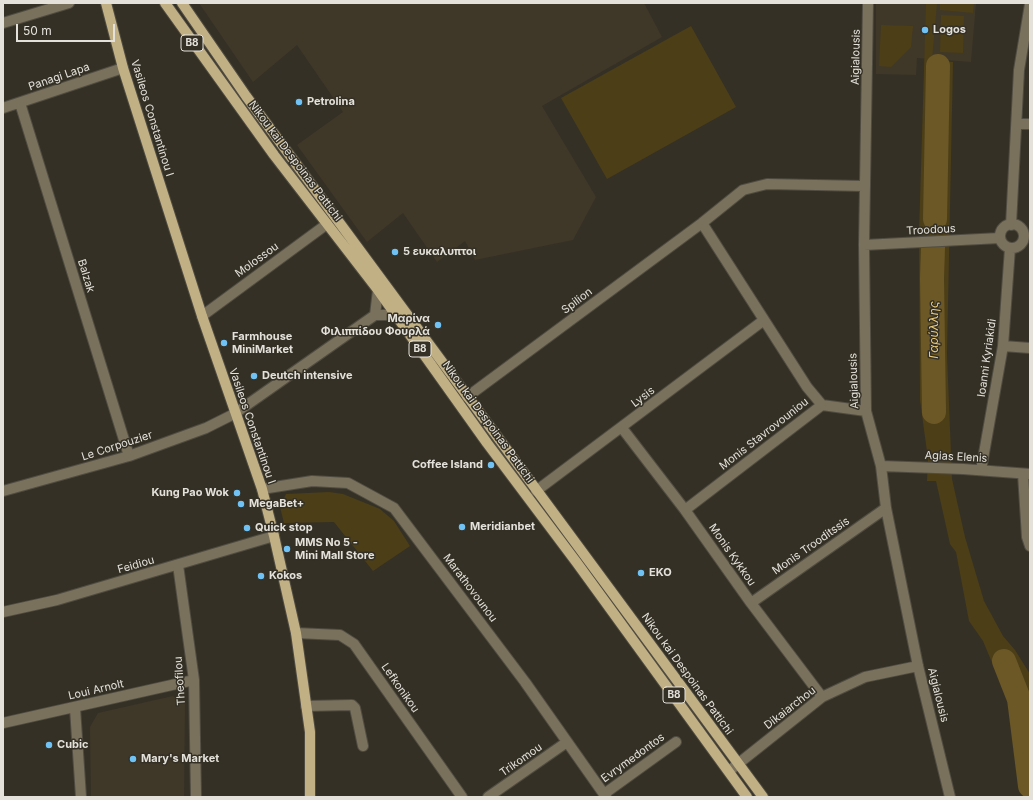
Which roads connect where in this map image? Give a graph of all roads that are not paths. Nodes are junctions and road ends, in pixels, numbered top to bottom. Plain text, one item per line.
1 (69, 3) edge
2 (106, 3) edge
3 (165, 3) edge
4 (182, 3) edge
5 (868, 3) edge
6 (57, 5) edge
7 (1030, 10) edge
8 (3, 23) edge
9 (123, 68) junction
10 (20, 103) junction
11 (3, 108) edge
12 (1017, 124) junction
13 (1030, 124) edge
14 (864, 186) junction
15 (702, 223) junction
16 (327, 224) junction
17 (1011, 225) junction
18 (1000, 238) junction
19 (1027, 238) edge
20 (864, 245) junction
21 (1010, 248) junction
22 (378, 290) junction
23 (375, 315) junction
24 (396, 315) junction
25 (407, 315) junction
26 (202, 316) junction
27 (764, 320) junction
28 (1003, 346) junction
29 (1030, 348) edge
30 (467, 398) junction
31 (822, 405) junction
32 (866, 411) junction
33 (234, 414) junction
34 (622, 428) junction
35 (130, 456) junction
36 (881, 466) junction
37 (981, 470) junction
38 (1027, 474) edge
39 (262, 489) junction
40 (3, 491) edge
41 (536, 491) junction
42 (886, 508) junction
43 (685, 510) junction
44 (274, 536) junction
45 (1030, 546) edge
46 (178, 565) junction
47 (751, 603) junction
48 (3, 612) edge
49 (296, 633) junction
50 (918, 666) junction
51 (194, 680) junction
52 (822, 697) junction
53 (306, 706) junction
54 (75, 708) junction
55 (3, 723) edge
56 (567, 742) junction
57 (676, 742) dead end
58 (364, 746) dead end
59 (738, 764) junction
60 (729, 771) junction
61 (605, 796) edge
62 (81, 797) edge
63 (196, 797) edge
64 (310, 797) edge
65 (462, 797) edge
66 (488, 797) edge
67 (747, 797) edge
68 (763, 797) edge
69 (950, 797) edge

1 - 6 street
2 - 9 main road, Vasileos Constantinou I
3 - 16 main road, Nikou kai Despoinas Pattichi / B8
4 - 25 main road, Nikou kai Despoinas Pattichi / B8
5 - 14 street, Aigialousis
6 - 8 street
7 - 12 street
9 - 10 street, Panagi Lapa
9 - 26 main road, Vasileos Constantinou I
10 - 11 street, Panagi Lapa
10 - 35 street, Balzak
12 - 13 street
12 - 17 street
14 - 15 street, Spilion
14 - 20 street, Aigialousis
15 - 27 street
15 - 30 street, Spilion
16 - 22 main road, Nikou kai Despoinas Pattichi / B8
16 - 26 street, Molossou
17 - 18 street
17 - 19 street
18 - 20 street, Troodous
18 - 21 street
19 - 21 street
20 - 32 street, Aigialousis
21 - 28 street, Ioanni Kyriakidi
22 - 23 street
22 - 24 main road, Nikou kai Despoinas Pattichi / B8
23 - 24 street
23 - 33 street, Le Corpouzier
24 - 25 street
24 - 60 main road, Nikou kai Despoinas Pattichi / B8
25 - 30 main road, Nikou kai Despoinas Pattichi
26 - 33 main road, Vasileos Constantinou I
27 - 31 street
27 - 34 street, Lysis
28 - 29 street
28 - 37 street, Ioanni Kyriakidi
30 - 41 main road, Nikou kai Despoinas Pattichi
31 - 32 street, Monis Stavrovouniou
31 - 43 street, Monis Stavrovouniou
32 - 36 street, Aigialousis
33 - 35 street, Le Corpouzier
33 - 39 main road, Vasileos Constantinou I
34 - 41 street, Lysis
34 - 43 street, Monis Kykkou
35 - 40 street, Le Corpouzier
36 - 37 street, Agias Elenis
36 - 42 street, Aigialousis
37 - 38 street, Agias Elenis
38 - 45 street
39 - 44 main road, Vasileos Constantinou I
39 - 56 street, Marathovounou
41 - 59 main road, Nikou kai Despoinas Pattichi
42 - 47 street, Monis Trooditssis
42 - 50 street, Aigialousis
43 - 47 street, Monis Kykkou
44 - 46 street, Feidiou
44 - 49 main road, Vasileos Constantinou I
46 - 48 street, Feidiou
46 - 51 street, Theofilou
47 - 52 street, Monis Kykkou
49 - 53 main road, Vasileos Constantinou I
49 - 65 street, Lefkonikou
50 - 52 street, Dikaiarchou
50 - 69 street, Aigialousis
51 - 54 street, Loui Arnolt
51 - 63 street, Theofilou
52 - 59 street, Dikaiarchou
53 - 58 street
53 - 64 main road, Vasileos Constantinou I
54 - 55 street, Loui Arnolt
54 - 62 street
56 - 61 street, Marathovounou
56 - 66 street, Trikomou
57 - 61 street, Evrymedontos
59 - 60 street, Dikaiarchou
59 - 68 main road, Nikou kai Despoinas Pattichi
60 - 67 main road, Nikou kai Despoinas Pattichi / B8

